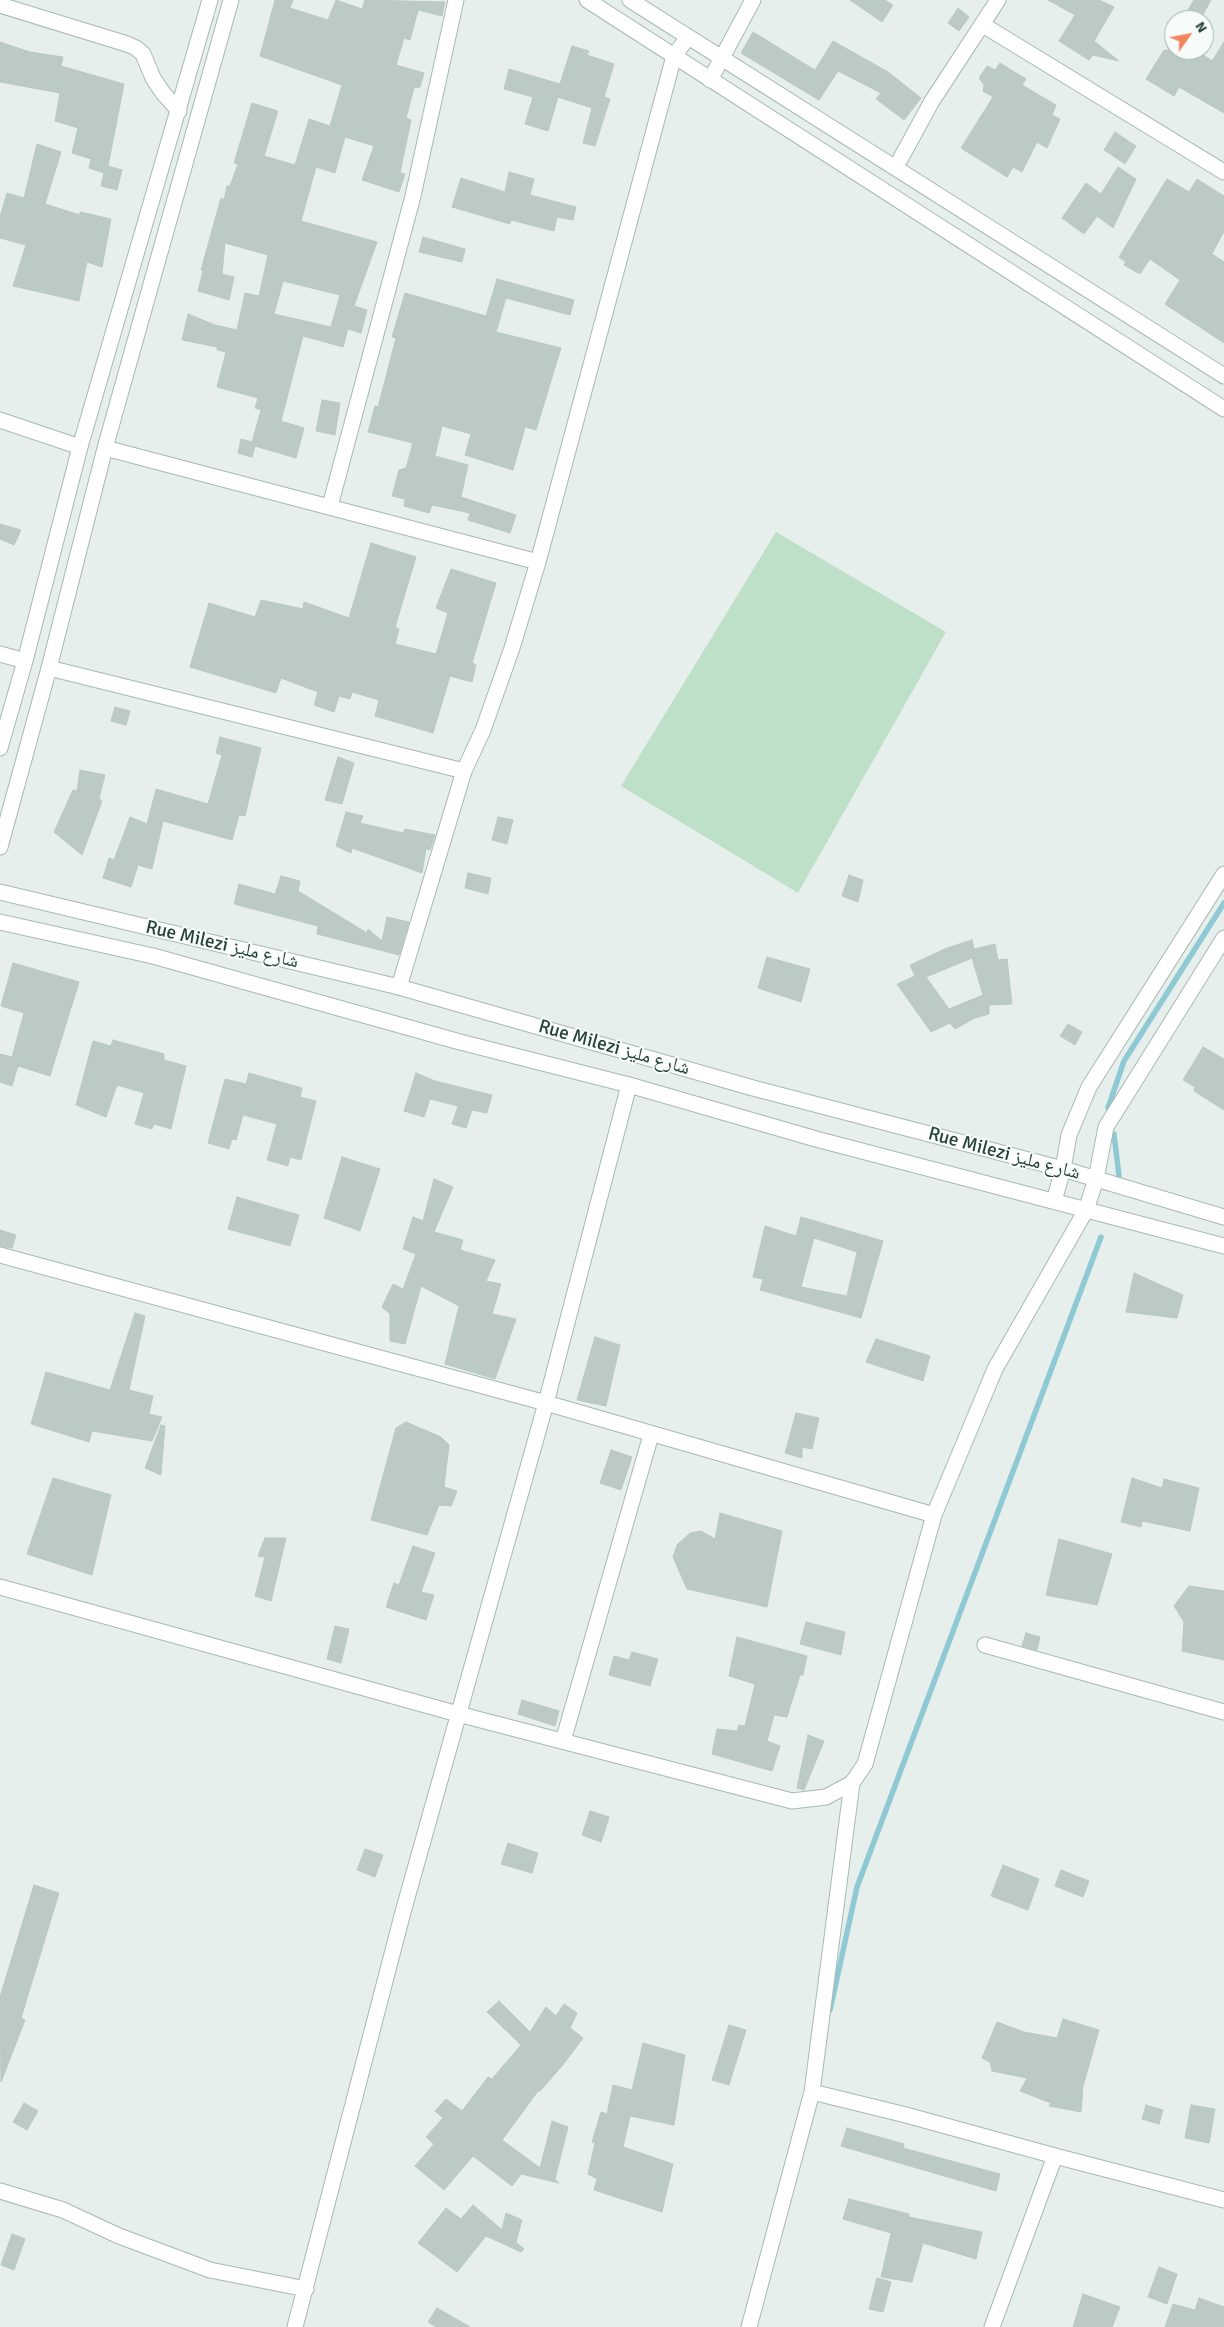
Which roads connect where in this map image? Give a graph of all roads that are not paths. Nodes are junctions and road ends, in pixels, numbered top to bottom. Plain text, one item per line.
1 (210, 0) edge
2 (231, 0) edge
3 (456, 0) edge
4 (587, 0) edge
5 (630, 0) edge
6 (753, 0) edge
7 (998, 0) edge
8 (0, 5) edge
9 (984, 25) junction
10 (688, 37) junction
11 (674, 56) junction
12 (721, 59) junction
13 (710, 80) junction
14 (180, 111) junction
15 (896, 167) junction
16 (1224, 172) edge
17 (1224, 376) edge
18 (1224, 409) edge
19 (0, 420) edge
20 (80, 446) junction
21 (105, 448) junction
22 (330, 506) junction
23 (538, 562) junction
24 (0, 654) edge
25 (25, 661) junction
26 (49, 668) junction
27 (0, 748) edge
28 (464, 771) junction
29 (0, 847) edge
30 (1224, 874) edge
31 (0, 892) edge
32 (0, 922) edge
33 (1224, 938) edge
34 (399, 987) junction
35 (629, 1086) junction
36 (1063, 1169) junction
37 (1096, 1179) junction
38 (1054, 1201) junction
39 (1086, 1210) junction
40 (1224, 1217) edge
41 (1224, 1246) edge
42 (0, 1254) edge
43 (546, 1403) junction
44 (651, 1435) junction
45 (934, 1514) junction
46 (0, 1586) edge
47 (984, 1645) dead end
48 (1224, 1712) edge
49 (458, 1714) junction
50 (563, 1741) junction
51 (852, 1783) junction
52 (812, 2092) junction
53 (1055, 2156) junction
54 (0, 2191) edge
55 (1224, 2200) edge
56 (306, 2289) junction
57 (295, 2327) edge
58 (749, 2327) edge
59 (992, 2327) edge

1 - 14 street
2 - 21 street
3 - 22 street
4 - 11 street
5 - 10 street
6 - 12 street
7 - 9 street
8 - 14 street
9 - 15 street
9 - 16 street
10 - 11 street
10 - 12 street
11 - 13 street
11 - 23 street
12 - 13 street
12 - 15 street
13 - 18 street
14 - 20 street
15 - 17 street
19 - 20 street
20 - 25 street
21 - 22 street
21 - 26 street
22 - 23 street
23 - 28 street
24 - 25 street
25 - 27 street
26 - 28 street
26 - 29 street
28 - 34 street
30 - 36 street
31 - 34 street, Rue Milezi شارع مليز
32 - 35 street, Rue Milezi شارع مليز
33 - 37 street
34 - 36 street, Rue Milezi شارع مليز
35 - 38 street, Rue Milezi شارع مليز
35 - 43 street
36 - 37 street, Rue Milezi شارع مليز
36 - 38 street
37 - 39 street
37 - 40 street, Rue Milezi شارع مليز
38 - 39 street, Rue Milezi شارع مليز
39 - 41 street, Rue Milezi شارع مليز
39 - 45 street
42 - 43 street
43 - 44 street
43 - 49 street
44 - 45 street
44 - 50 street
45 - 51 street
46 - 49 street
47 - 48 street
49 - 50 street
49 - 56 street
50 - 51 street
51 - 52 street
52 - 53 street
52 - 58 street
53 - 55 street
53 - 59 street
54 - 56 street
56 - 57 street

